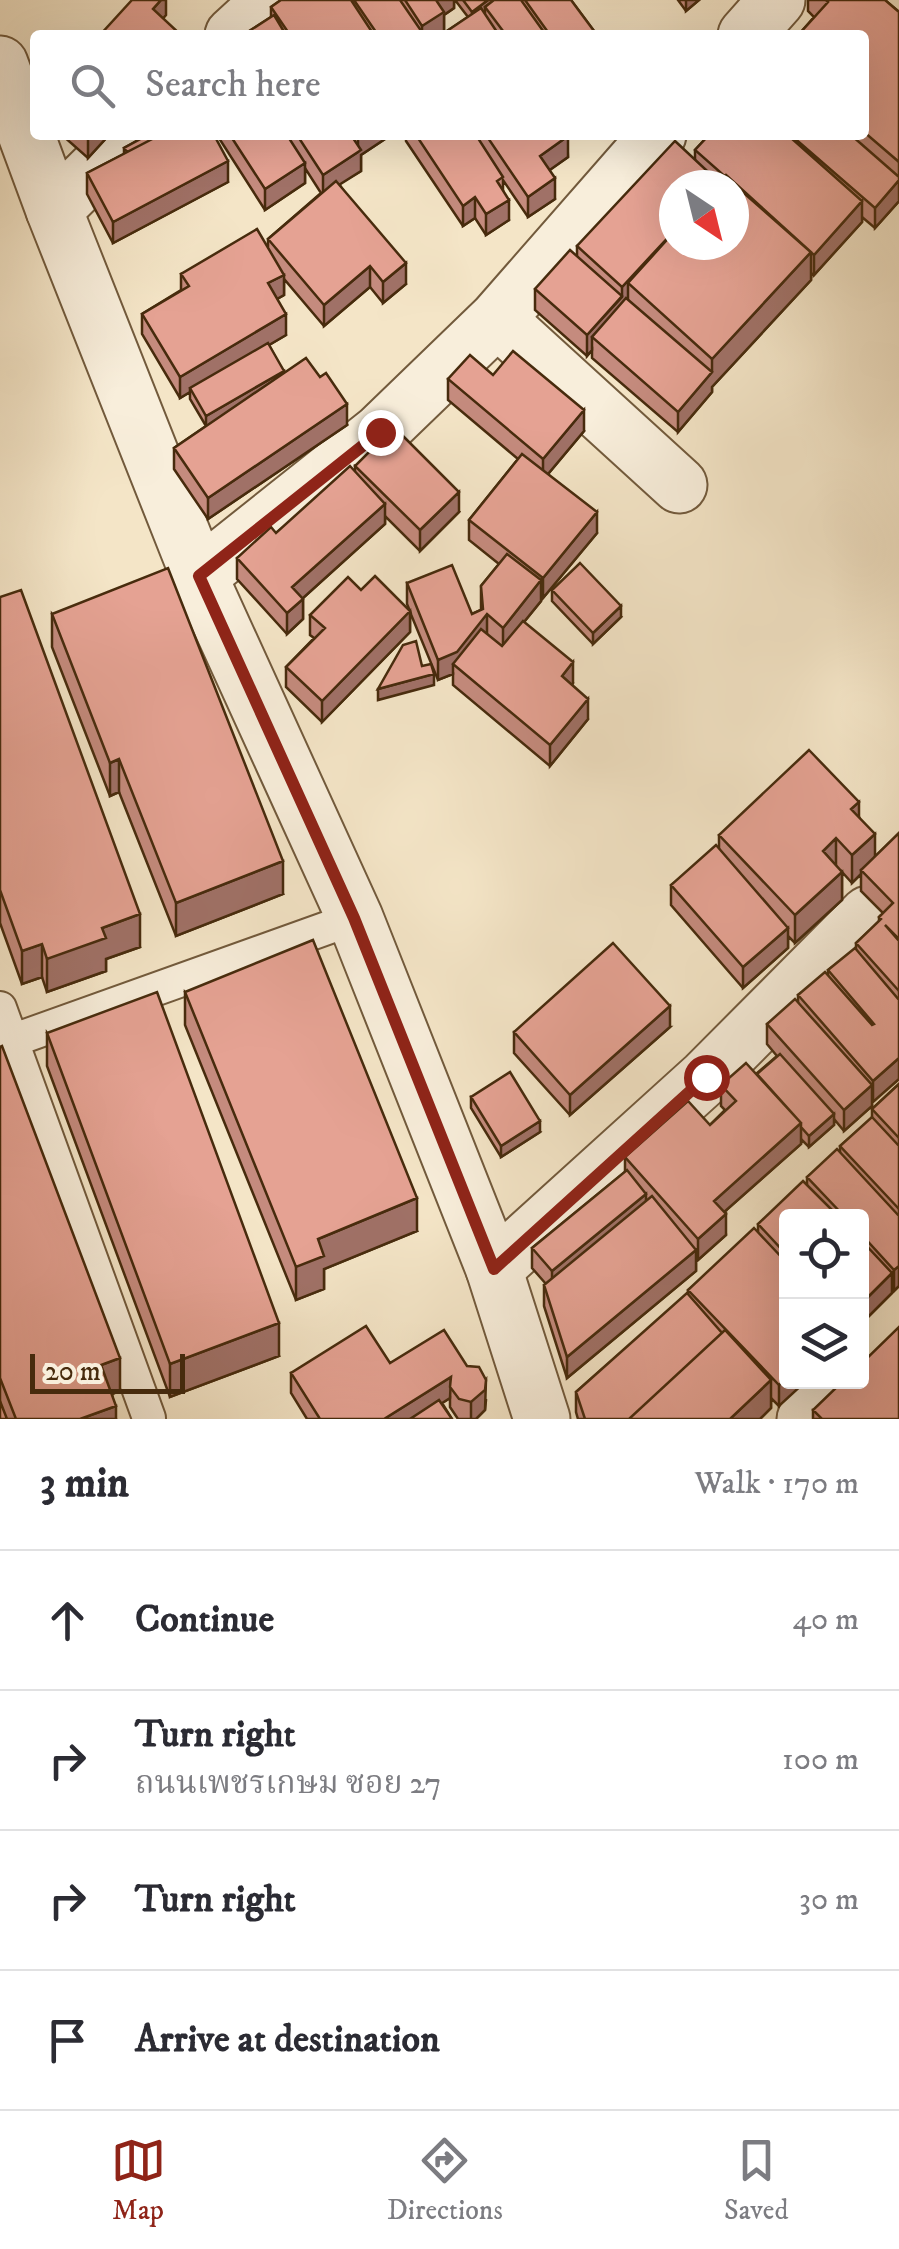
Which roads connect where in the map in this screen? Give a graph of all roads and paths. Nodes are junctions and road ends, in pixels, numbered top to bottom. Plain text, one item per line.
1 (271, 0) edge
2 (777, 0) edge
3 (238, 30) edge
4 (750, 30) edge
5 (0, 64) edge
6 (125, 140) edge
7 (654, 140) edge
8 (54, 210) junction
9 (497, 319) junction
10 (679, 486) dead end
11 (199, 576) junction
12 (868, 914) dead end
13 (354, 918) junction
14 (0, 1008) edge
15 (6, 1042) edge
16 (494, 1269) junction
17 (836, 1389) edge
18 (149, 1418) edge
19 (542, 1419) edge
20 (805, 1419) edge

1 - 3 street
2 - 4 street
5 - 8 street
6 - 8 street
7 - 9 street
8 - 11 street
9 - 10 street
9 - 11 street
11 - 13 street
12 - 16 street
13 - 15 lane
13 - 16 street
14 - 15 lane
15 - 18 lane
16 - 19 street
17 - 20 street

